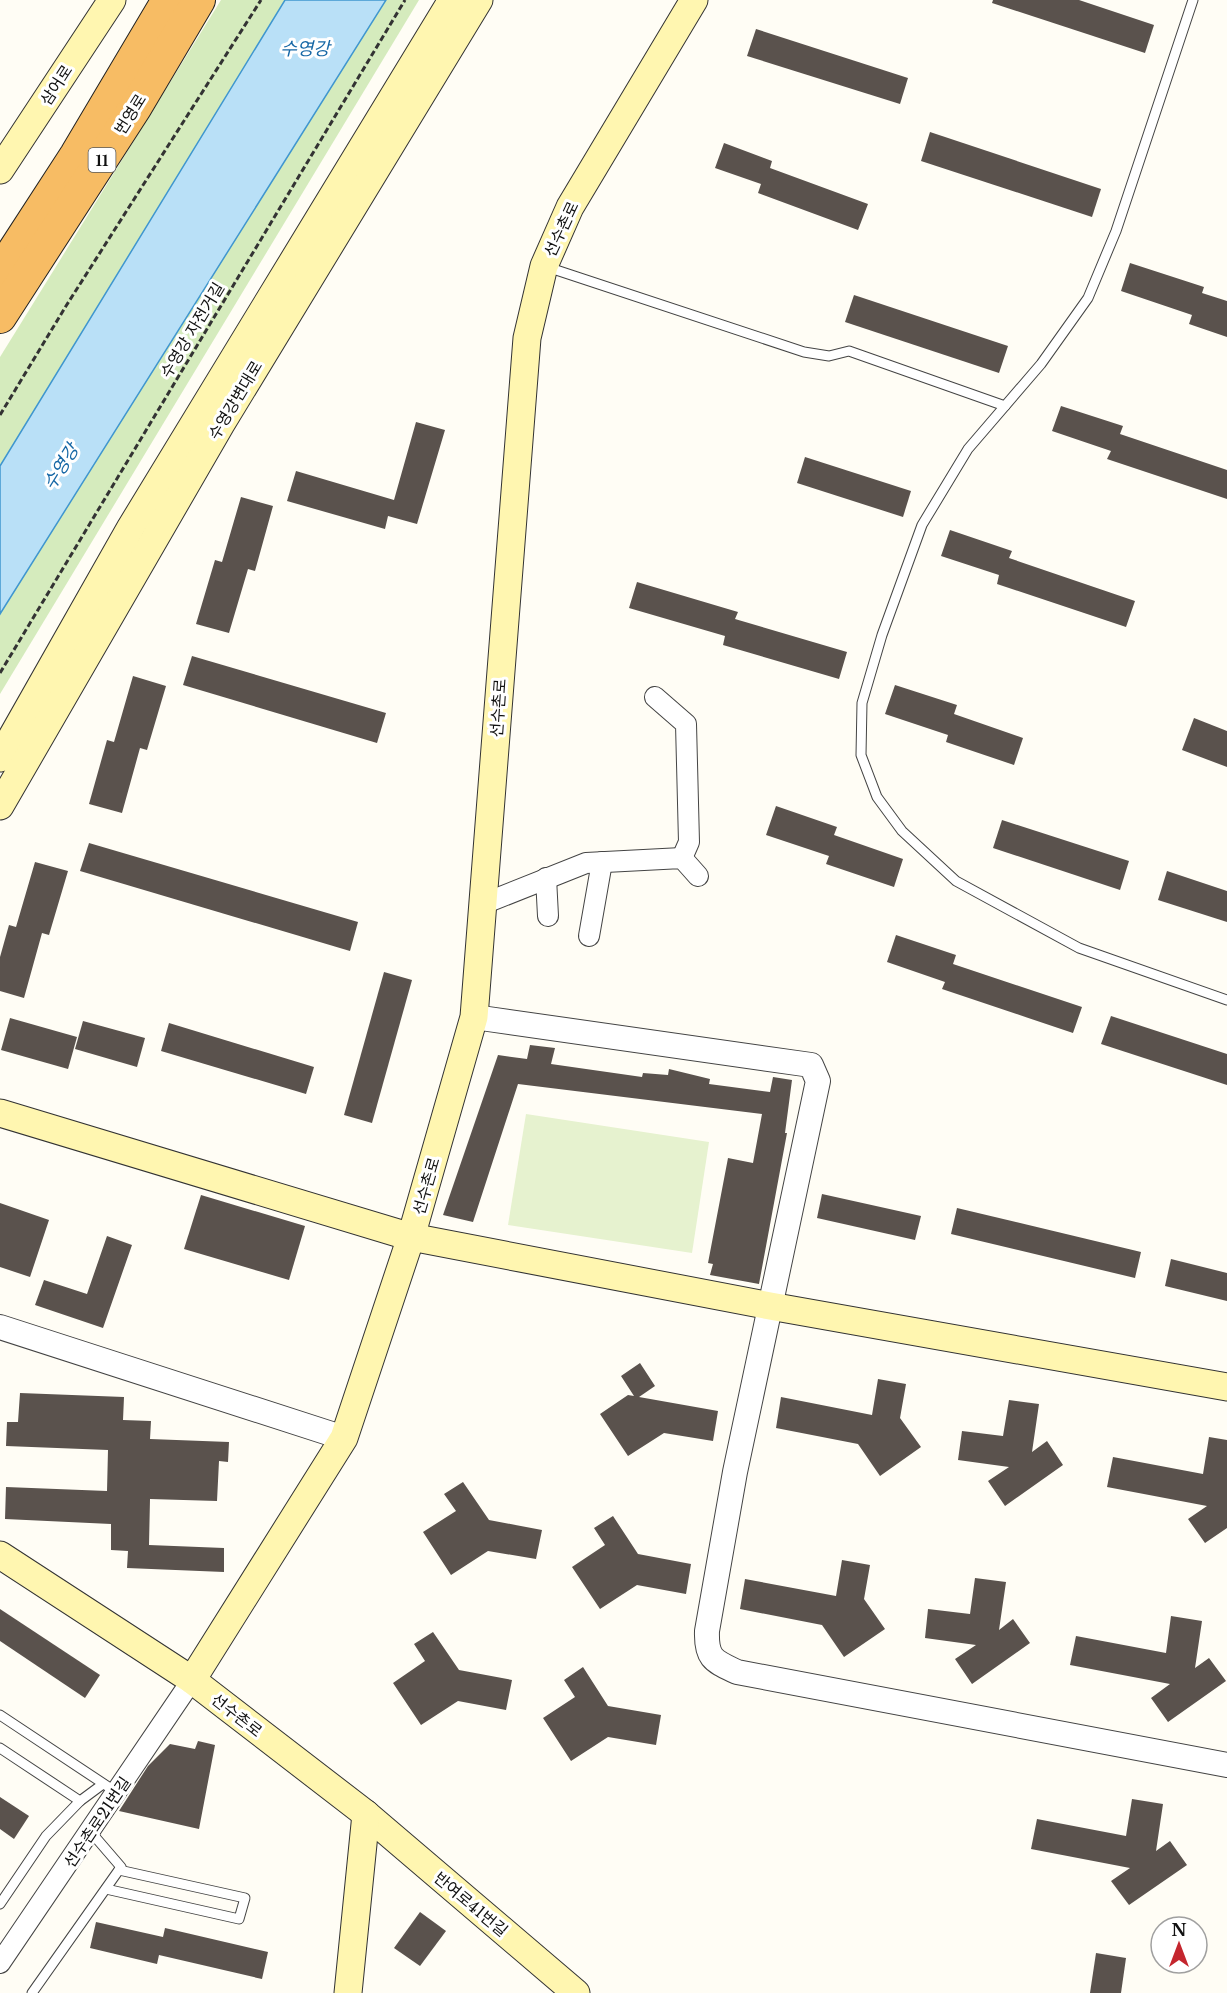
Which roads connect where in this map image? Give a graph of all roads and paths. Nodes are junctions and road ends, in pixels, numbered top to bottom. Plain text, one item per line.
1 (168, 0) edge
2 (199, 0) edge
3 (261, 0) edge
4 (405, 0) edge
5 (452, 0) edge
6 (479, 0) edge
7 (694, 0) edge
8 (1193, 0) edge
9 (107, 2) edge
10 (0, 170) edge
11 (544, 266) junction
12 (0, 272) edge
13 (0, 317) edge
14 (1005, 406) junction
15 (0, 415) edge
16 (0, 673) edge
17 (655, 697) dead end
18 (0, 758) edge
19 (0, 806) edge
20 (682, 858) junction
21 (602, 862) junction
22 (698, 876) dead end
23 (546, 878) junction
24 (483, 904) junction
25 (548, 916) dead end
26 (589, 936) dead end
27 (1227, 1000) edge
28 (474, 1017) junction
29 (0, 1113) edge
30 (411, 1237) junction
31 (770, 1306) junction
32 (0, 1327) edge
33 (1227, 1387) edge
34 (344, 1438) junction
35 (0, 1555) edge
36 (192, 1680) junction
37 (0, 1715) edge
38 (0, 1748) edge
39 (1227, 1765) edge
40 (110, 1788) junction
41 (80, 1801) junction
42 (366, 1814) junction
43 (90, 1831) junction
44 (119, 1870) junction
45 (106, 1889) junction
46 (0, 1904) edge
47 (0, 1963) edge
48 (32, 1993) edge
49 (348, 1993) edge
50 (576, 1993) edge

1 - 12 highway, 번영로 / 11
2 - 13 highway, 번영로 / 11
3 - 15 path
4 - 16 path, 수영강 자전거길
5 - 18 main road, 수영강변대로
6 - 19 main road, 수영강변대로
7 - 11 main road, 선수촌로
8 - 14 lane
9 - 10 main road, 삼어로
11 - 14 lane
11 - 24 main road, 선수촌로
14 - 27 lane
17 - 20 street
20 - 21 street
20 - 22 street
21 - 23 street
21 - 26 street
23 - 24 street
23 - 25 street
24 - 28 main road, 선수촌로
28 - 30 main road, 선수촌로
28 - 31 street
29 - 30 main road
30 - 31 main road
30 - 34 main road, 선수촌로
31 - 33 main road
31 - 39 street
32 - 34 street
34 - 36 main road, 선수촌로
35 - 36 main road
36 - 40 street, 선수촌로21번길
36 - 42 main road, 선수촌로
37 - 40 lane
38 - 41 lane
40 - 41 lane
40 - 43 street, 선수촌로21번길
41 - 46 lane
42 - 49 main road
42 - 50 main road, 반여로41번길
43 - 44 lane
43 - 47 street, 선수촌로21번길
44 - 45 lane
44 - 45 lane
45 - 48 lane

